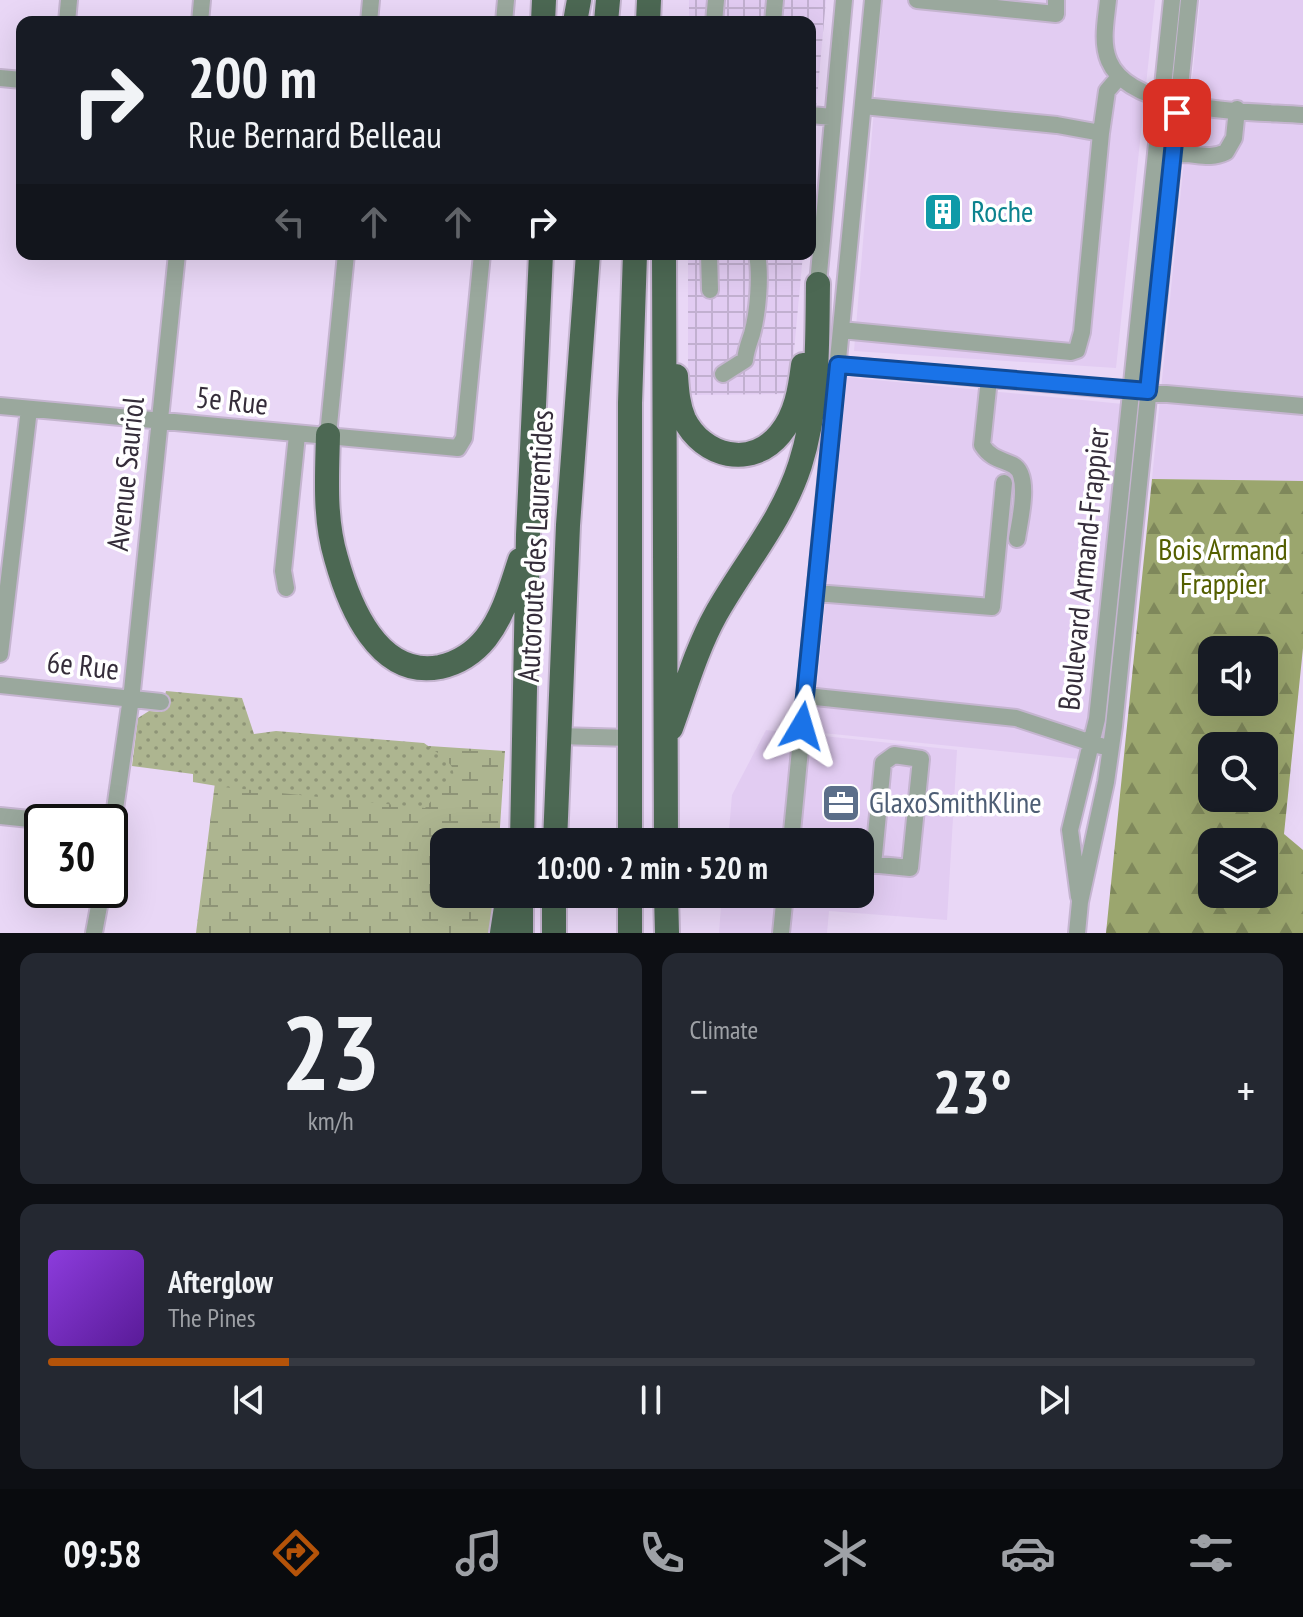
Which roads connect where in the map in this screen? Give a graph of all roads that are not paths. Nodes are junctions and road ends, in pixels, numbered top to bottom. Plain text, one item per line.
1 (844, 0) edge
2 (873, 0) edge
3 (917, 0) edge
4 (1056, 0) edge
5 (1108, 0) edge
6 (1172, 0) edge
7 (1189, 0) edge
8 (1122, 80) junction
9 (1171, 102) junction
10 (863, 106) junction
11 (1237, 109) junction
12 (1303, 115) edge
13 (816, 116) edge
14 (833, 117) junction
15 (1101, 133) junction
16 (1164, 157) junction
17 (176, 260) edge
18 (345, 260) edge
19 (481, 260) edge
20 (541, 260) edge
21 (588, 260) edge
22 (635, 260) edge
23 (664, 260) edge
24 (664, 260) edge
25 (709, 260) edge
26 (758, 260) edge
27 (818, 284) junction
28 (710, 290) dead end
29 (841, 330) junction
30 (838, 365) junction
31 (723, 374) dead end
32 (989, 379) junction
33 (1140, 391) junction
34 (0, 406) edge
35 (1303, 406) edge
36 (29, 409) junction
37 (160, 422) junction
38 (297, 435) junction
39 (328, 435) junction
40 (1004, 483) dead end
41 (528, 535) junction
42 (1017, 539) dead end
43 (286, 588) dead end
44 (816, 593) junction
45 (0, 654) edge
46 (0, 685) edge
47 (806, 696) junction
48 (132, 699) junction
49 (161, 702) dead end
50 (558, 736) junction
51 (630, 738) junction
52 (666, 741) junction
53 (1090, 744) junction
54 (1111, 747) junction
55 (780, 765) dead end
56 (798, 767) junction
57 (116, 804) edge
58 (0, 816) edge
59 (24, 818) edge
60 (520, 828) edge
61 (555, 828) edge
62 (630, 828) edge
63 (666, 828) edge
64 (792, 828) edge
65 (867, 864) edge
66 (1080, 902) junction
67 (99, 908) edge
68 (506, 908) edge
69 (521, 908) edge
70 (554, 908) edge
71 (630, 908) edge
72 (666, 908) edge
73 (784, 908) edge
74 (94, 933) edge
75 (502, 933) edge
76 (521, 933) edge
77 (554, 933) edge
78 (630, 933) edge
79 (667, 933) edge
80 (781, 933) edge
81 (1077, 933) edge

1 - 14 street
2 - 10 street
3 - 4 street
5 - 8 street
6 - 9 street, Boulevard Armand-Frappier
7 - 9 street, Boulevard Armand-Frappier
8 - 9 street
8 - 15 street
9 - 11 street
9 - 16 street, Boulevard Armand-Frappier
10 - 15 street
10 - 29 street
11 - 12 street
11 - 16 street
13 - 14 street
14 - 27 street
15 - 29 street
16 - 33 street, Boulevard Armand-Frappier
17 - 37 street, Avenue Sauriol
18 - 39 street
19 - 39 street, 5e Rue
20 - 41 highway
21 - 50 highway, Autoroute des Laurentides
22 - 51 highway
23 - 27 highway
24 - 52 highway
25 - 28 street
26 - 31 street
27 - 52 highway
29 - 30 street
30 - 32 street
30 - 44 street
32 - 33 street
32 - 42 street
33 - 35 street
33 - 53 street, Boulevard Armand-Frappier
33 - 54 street, Boulevard Armand-Frappier
34 - 36 street, 5e Rue
36 - 37 street, 5e Rue
36 - 45 street
37 - 38 street, 5e Rue
37 - 48 street, Avenue Sauriol
38 - 39 street, 5e Rue
38 - 43 street
39 - 41 highway
40 - 44 street
41 - 60 highway
44 - 47 street
46 - 48 street, 6e Rue
47 - 53 street
47 - 56 street
48 - 49 street, 6e Rue
48 - 57 street, Avenue Sauriol
50 - 51 street
50 - 61 highway, Autoroute des Laurentides
51 - 62 highway
52 - 63 highway
53 - 54 street
53 - 66 street, Boulevard Armand-Frappier
54 - 66 street, Boulevard Armand-Frappier
55 - 56 street
56 - 64 street
58 - 59 street
65 - 65 street
66 - 81 street, Boulevard Armand-Frappier
67 - 74 street
68 - 75 highway
69 - 76 highway
70 - 77 highway
71 - 78 highway
72 - 79 highway
73 - 80 street

